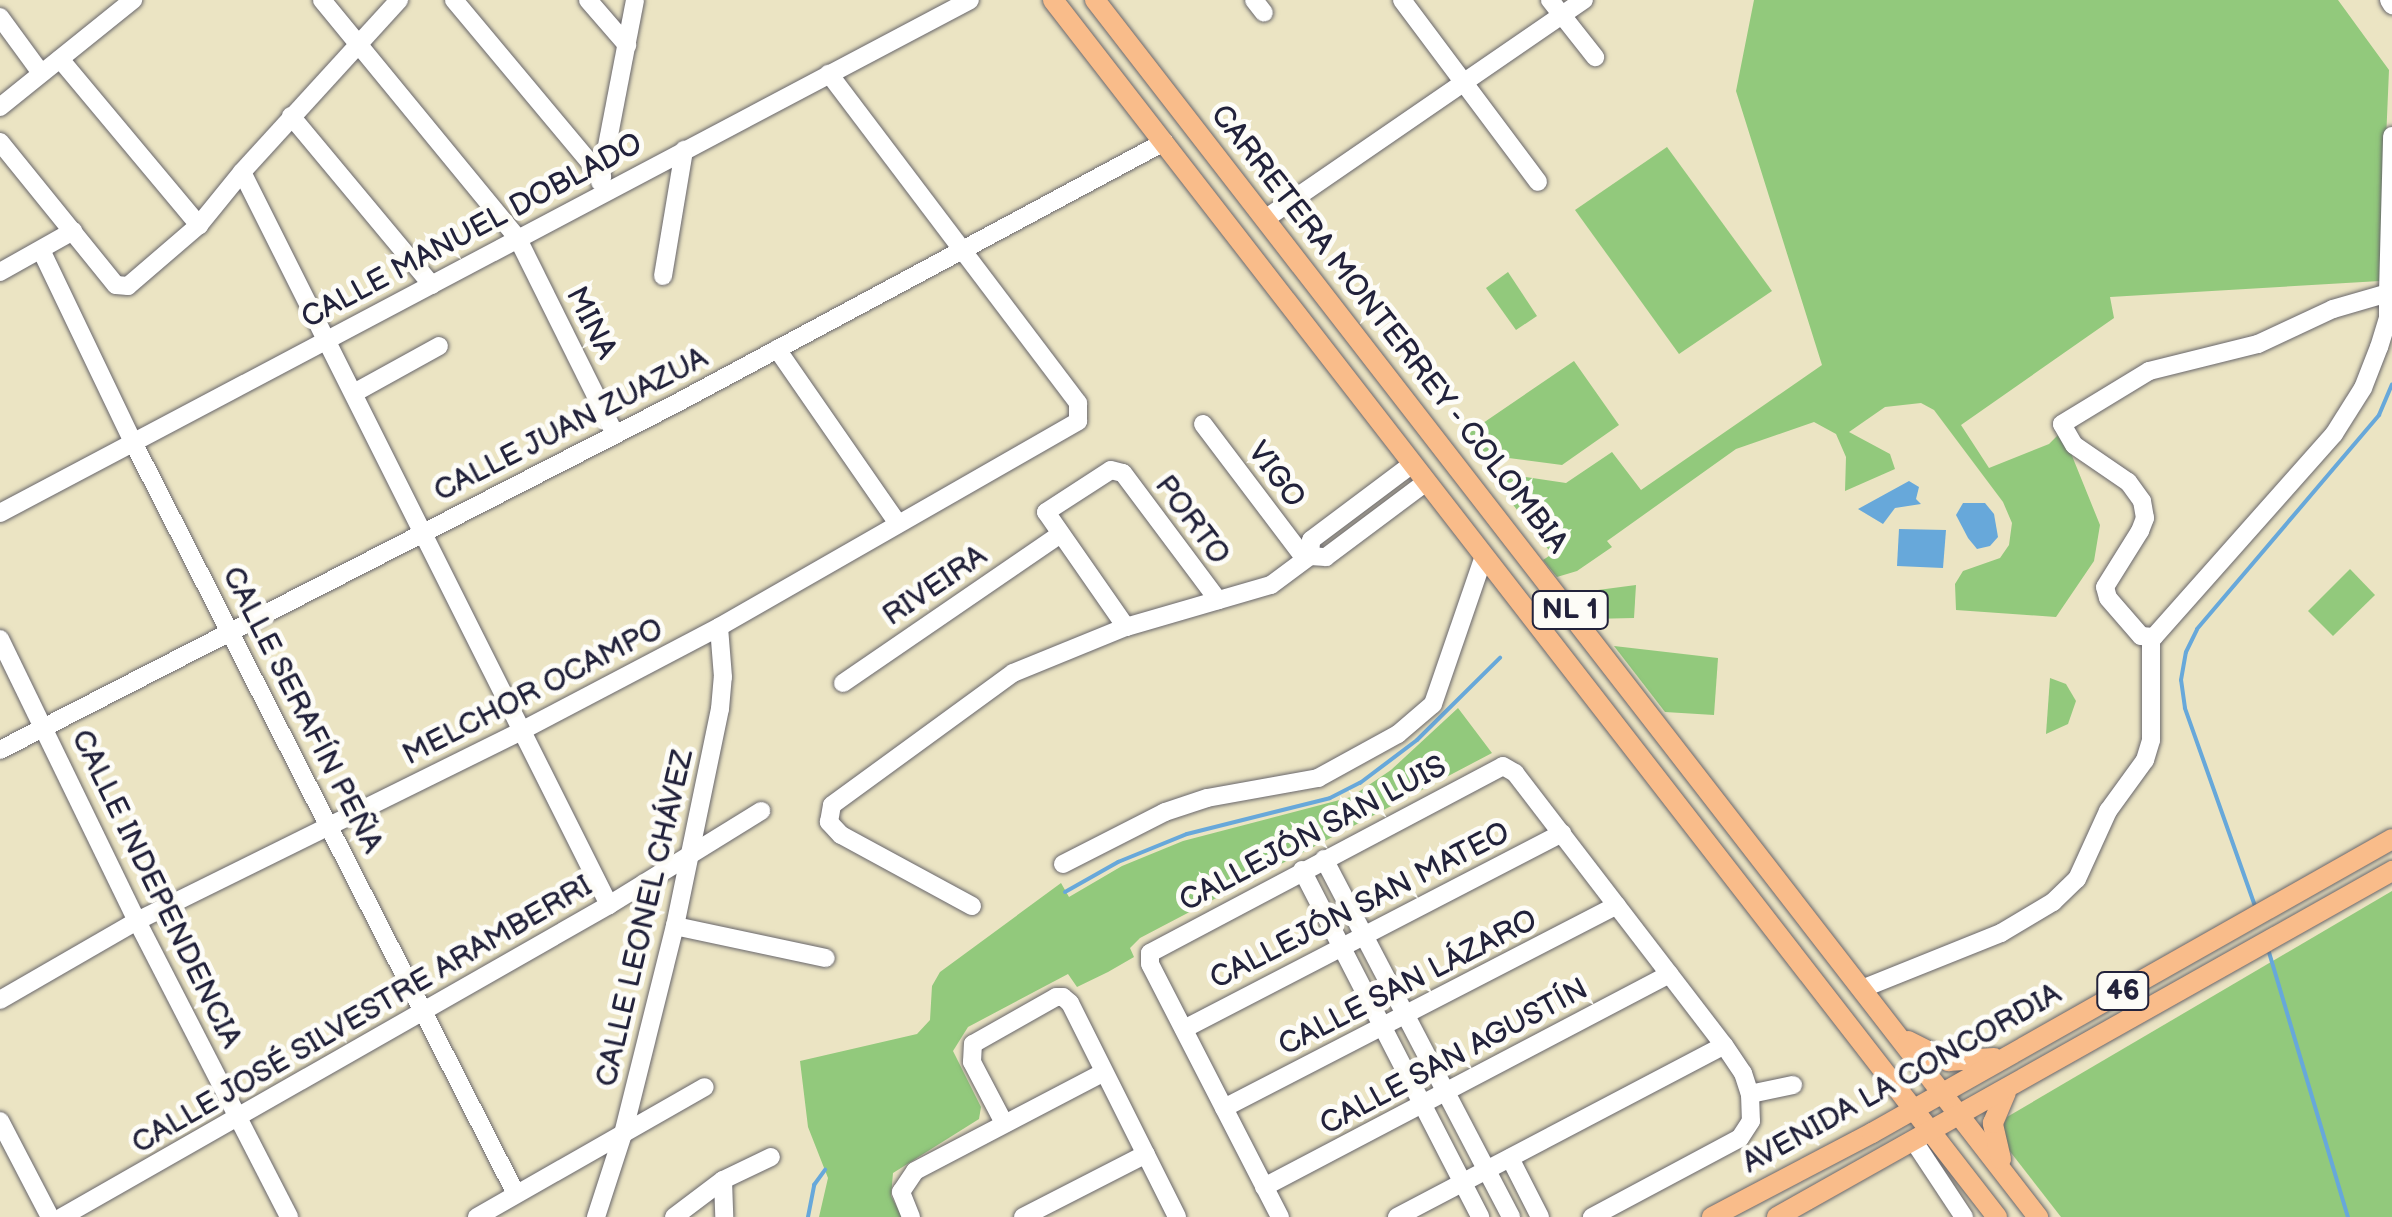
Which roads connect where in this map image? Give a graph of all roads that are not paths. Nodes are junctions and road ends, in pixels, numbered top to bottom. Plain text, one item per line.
1 (133, 0) edge
2 (322, 0) edge
3 (399, 0) edge
4 (454, 0) edge
5 (588, 0) edge
6 (635, 0) edge
7 (970, 0) edge
8 (1054, 0) edge
9 (1402, 0) edge
10 (1584, 0) edge
11 (1100, 2) edge
12 (1556, 8) edge
13 (0, 17) edge
14 (358, 42) junction
15 (627, 45) junction
16 (1595, 57) dead end
17 (60, 59) junction
18 (42, 74) junction
19 (829, 74) junction
20 (1466, 82) junction
21 (0, 107) edge
22 (291, 116) junction
23 (2392, 136) edge
24 (0, 142) edge
25 (1164, 142) junction
26 (684, 150) junction
27 (242, 172) junction
28 (602, 177) junction
29 (1538, 182) dead end
30 (595, 197) junction
31 (1265, 219) junction
32 (200, 225) junction
33 (73, 231) junction
34 (516, 237) junction
35 (960, 249) junction
36 (41, 250) junction
37 (0, 272) edge
38 (662, 276) dead end
39 (432, 285) junction
40 (2388, 293) junction
41 (326, 338) junction
42 (439, 346) dead end
43 (776, 348) junction
44 (354, 394) junction
45 (1204, 424) dead end
46 (615, 434) junction
47 (133, 442) junction
48 (1411, 466) junction
49 (1425, 484) junction
50 (0, 513) edge
51 (897, 522) junction
52 (1336, 522) junction
53 (424, 533) junction
54 (1059, 535) junction
55 (1350, 540) junction
56 (1308, 558) junction
57 (1483, 559) junction
58 (1218, 600) junction
59 (719, 626) junction
60 (1126, 627) junction
61 (230, 630) junction
62 (0, 638) edge
63 (2151, 638) junction
64 (842, 683) dead end
65 (45, 726) junction
66 (521, 731) junction
67 (0, 750) edge
68 (760, 812) dead end
69 (331, 826) junction
70 (1562, 833) junction
71 (2392, 838) edge
72 (688, 858) junction
73 (1324, 859) junction
74 (1064, 864) dead end
75 (1302, 870) junction
76 (2392, 871) edge
77 (609, 905) junction
78 (1617, 905) junction
79 (972, 906) dead end
80 (137, 921) junction
81 (675, 926) junction
82 (1364, 936) junction
83 (1342, 947) junction
84 (826, 958) dead end
85 (1669, 974) junction
86 (1864, 988) junction
87 (0, 1000) edge
88 (422, 1014) junction
89 (1405, 1017) junction
90 (1184, 1029) junction
91 (1382, 1029) junction
92 (1902, 1038) junction
93 (1724, 1045) junction
94 (2011, 1055) junction
95 (1104, 1072) junction
96 (1793, 1085) dead end
97 (706, 1086) dead end
98 (2008, 1090) junction
99 (1446, 1094) junction
100 (1750, 1094) junction
101 (1942, 1094) junction
102 (1423, 1107) junction
103 (1224, 1108) junction
104 (1914, 1109) junction
105 (239, 1118) junction
106 (1960, 1118) junction
107 (0, 1121) edge
108 (1004, 1123) junction
109 (623, 1134) junction
110 (1924, 1138) junction
111 (1146, 1154) junction
112 (771, 1158) dead end
113 (1510, 1158) junction
114 (1486, 1171) junction
115 (2006, 1176) junction
116 (723, 1180) junction
117 (1463, 1184) junction
118 (1264, 1187) junction
119 (1766, 1189) junction
120 (516, 1194) junction
121 (1436, 1198) junction
122 (1779, 1216) edge
123 (50, 1217) edge
124 (62, 1217) edge
125 (289, 1217) edge
126 (477, 1217) edge
127 (596, 1217) edge
128 (674, 1217) edge
129 (724, 1217) edge
130 (910, 1217) edge
131 (1023, 1217) edge
132 (1177, 1217) edge
133 (1280, 1217) edge
134 (1397, 1217) edge
135 (1446, 1217) edge
136 (1480, 1217) edge
137 (1511, 1217) edge
138 (1540, 1217) edge
139 (1592, 1217) edge
140 (1712, 1217) edge
141 (1964, 1217) edge
142 (1997, 1217) edge
143 (2038, 1217) edge

1 - 17 street
2 - 14 street, MINA
3 - 14 street
4 - 28 street
5 - 15 street
6 - 15 street
7 - 19 street, CALLE MANUEL DOBLADO
8 - 25 main road, CARRETERA MONTERREY - COLOMBIA / NL 1
9 - 20 street
10 - 12 street
11 - 31 main road, CARRETERA MONTERREY - COLOMBIA / NL 1
12 - 16 street
12 - 20 street
13 - 18 street
14 - 22 street
14 - 34 street, MINA
15 - 28 street
17 - 18 street
17 - 32 street
18 - 21 street
19 - 26 street, CALLE MANUEL DOBLADO
19 - 35 street
20 - 29 street
20 - 31 street
22 - 27 street
22 - 39 street
23 - 40 street
24 - 33 street
25 - 35 street, CALLE JUAN ZUAZUA
25 - 48 main road, CARRETERA MONTERREY - COLOMBIA / NL 1
26 - 30 street, CALLE MANUEL DOBLADO
26 - 38 street
27 - 32 street
27 - 41 street
28 - 30 street
30 - 34 street, CALLE MANUEL DOBLADO
31 - 86 main road, CARRETERA MONTERREY - COLOMBIA / NL 1
32 - 33 street
33 - 36 street
34 - 39 street, CALLE MANUEL DOBLADO
34 - 46 street, MINA
35 - 43 street, CALLE JUAN ZUAZUA
35 - 51 street, MELCHOR OCAMPO
36 - 37 street
36 - 47 street, CALLE SERAFÍN PEÑA
39 - 41 street, CALLE MANUEL DOBLADO
40 - 63 street
40 - 63 street
41 - 44 street
41 - 47 street, CALLE MANUEL DOBLADO
42 - 44 street
43 - 46 street, CALLE JUAN ZUAZUA
43 - 51 street
44 - 53 street
45 - 56 street, VIGO
46 - 53 street, CALLE JUAN ZUAZUA
47 - 50 street, CALLE MANUEL DOBLADO
47 - 61 street, CALLE SERAFÍN PEÑA
48 - 49 main road, CARRETERA MONTERREY - COLOMBIA / NL 1
48 - 52 street
49 - 55 street
49 - 57 main road, CARRETERA MONTERREY - COLOMBIA / NL 1
51 - 59 street, MELCHOR OCAMPO
52 - 55 street
52 - 56 street
53 - 61 street, CALLE JUAN ZUAZUA
53 - 66 street
54 - 58 street, PORTO
54 - 60 street
54 - 64 street, RIVEIRA
55 - 56 street
56 - 58 street
57 - 74 street
57 - 104 main road, CARRETERA MONTERREY - COLOMBIA / NL 1
58 - 60 street
59 - 66 street, MELCHOR OCAMPO
59 - 72 street, CALLE LEONEL CHÁVEZ
60 - 79 street
61 - 65 street, CALLE JUAN ZUAZUA
61 - 69 street, CALLE SERAFÍN PEÑA
62 - 65 street, CALLE INDEPENDENCIA
63 - 86 street
65 - 67 street, CALLE JUAN ZUAZUA
65 - 80 street, CALLE INDEPENDENCIA
66 - 69 street, MELCHOR OCAMPO
66 - 77 street
68 - 72 street, CALLE JOSÉ SILVESTRE ARAMBERRI
69 - 80 street, MELCHOR OCAMPO
69 - 88 street, CALLE SERAFÍN PEÑA
70 - 73 street, CALLEJÓN SAN LUIS
70 - 78 street
70 - 82 street, CALLEJÓN SAN MATEO
71 - 94 main road, AVENIDA LA CONCORDIA / 46
72 - 77 street, CALLE JOSÉ SILVESTRE ARAMBERRI
72 - 81 street, CALLE LEONEL CHÁVEZ
73 - 75 street, CALLEJÓN SAN LUIS
73 - 82 street
75 - 83 street
75 - 90 street, CALLEJÓN SAN LUIS
76 - 98 main road, AVENIDA LA CONCORDIA / 46
77 - 88 street, CALLE JOSÉ SILVESTRE ARAMBERRI
78 - 85 street
78 - 89 street, CALLE SAN LÁZARO
80 - 87 street, MELCHOR OCAMPO
80 - 105 street, CALLE INDEPENDENCIA
81 - 84 street
81 - 109 street, CALLE LEONEL CHÁVEZ
82 - 83 street, CALLEJÓN SAN MATEO
82 - 89 street
83 - 90 street, CALLEJÓN SAN MATEO
83 - 91 street
85 - 93 street
85 - 99 street, CALLE SAN AGUSTÍN
86 - 92 main road, CARRETERA MONTERREY - COLOMBIA / NL 1
88 - 105 street, CALLE JOSÉ SILVESTRE ARAMBERRI
88 - 120 street, CALLE SERAFÍN PEÑA
89 - 91 street, CALLE SAN LÁZARO
89 - 99 street
90 - 103 street
91 - 102 street
91 - 103 street, CALLE SAN LÁZARO
92 - 94 main road
92 - 101 main road, CARRETERA MONTERREY - COLOMBIA / NL 1
93 - 100 street
93 - 113 street
94 - 101 main road, AVENIDA LA CONCORDIA / 46
95 - 108 street
95 - 108 street
95 - 111 street
96 - 100 street
97 - 109 street
98 - 106 main road, AVENIDA LA CONCORDIA / 46
98 - 115 main road
99 - 102 street, CALLE SAN AGUSTÍN
99 - 114 street
100 - 139 street
101 - 104 main road, AVENIDA LA CONCORDIA / 46
101 - 106 main road, CARRETERA MONTERREY - COLOMBIA / NL 1
102 - 117 street
102 - 118 street, CALLE SAN AGUSTÍN
103 - 118 street
104 - 110 main road, CARRETERA MONTERREY - COLOMBIA / NL 1
104 - 119 main road, AVENIDA LA CONCORDIA / 46
105 - 124 street, CALLE JOSÉ SILVESTRE ARAMBERRI
105 - 125 street, CALLE INDEPENDENCIA
106 - 110 main road, AVENIDA LA CONCORDIA / 46
106 - 115 main road, CARRETERA MONTERREY - COLOMBIA / NL 1
107 - 123 street
108 - 130 street
109 - 120 street
109 - 127 street, CALLE LEONEL CHÁVEZ
110 - 122 main road, AVENIDA LA CONCORDIA / 46
110 - 141 street
110 - 142 main road, CARRETERA MONTERREY - COLOMBIA / NL 1
111 - 131 street
111 - 132 street
112 - 116 street
113 - 114 street
113 - 138 street
114 - 117 street
114 - 137 street
115 - 143 main road, CARRETERA MONTERREY - COLOMBIA / NL 1
116 - 128 street
116 - 129 street
117 - 121 street
117 - 136 street
118 - 133 street
119 - 122 main road
119 - 140 main road, AVENIDA LA CONCORDIA / 46
120 - 126 street
121 - 134 street
121 - 135 street

